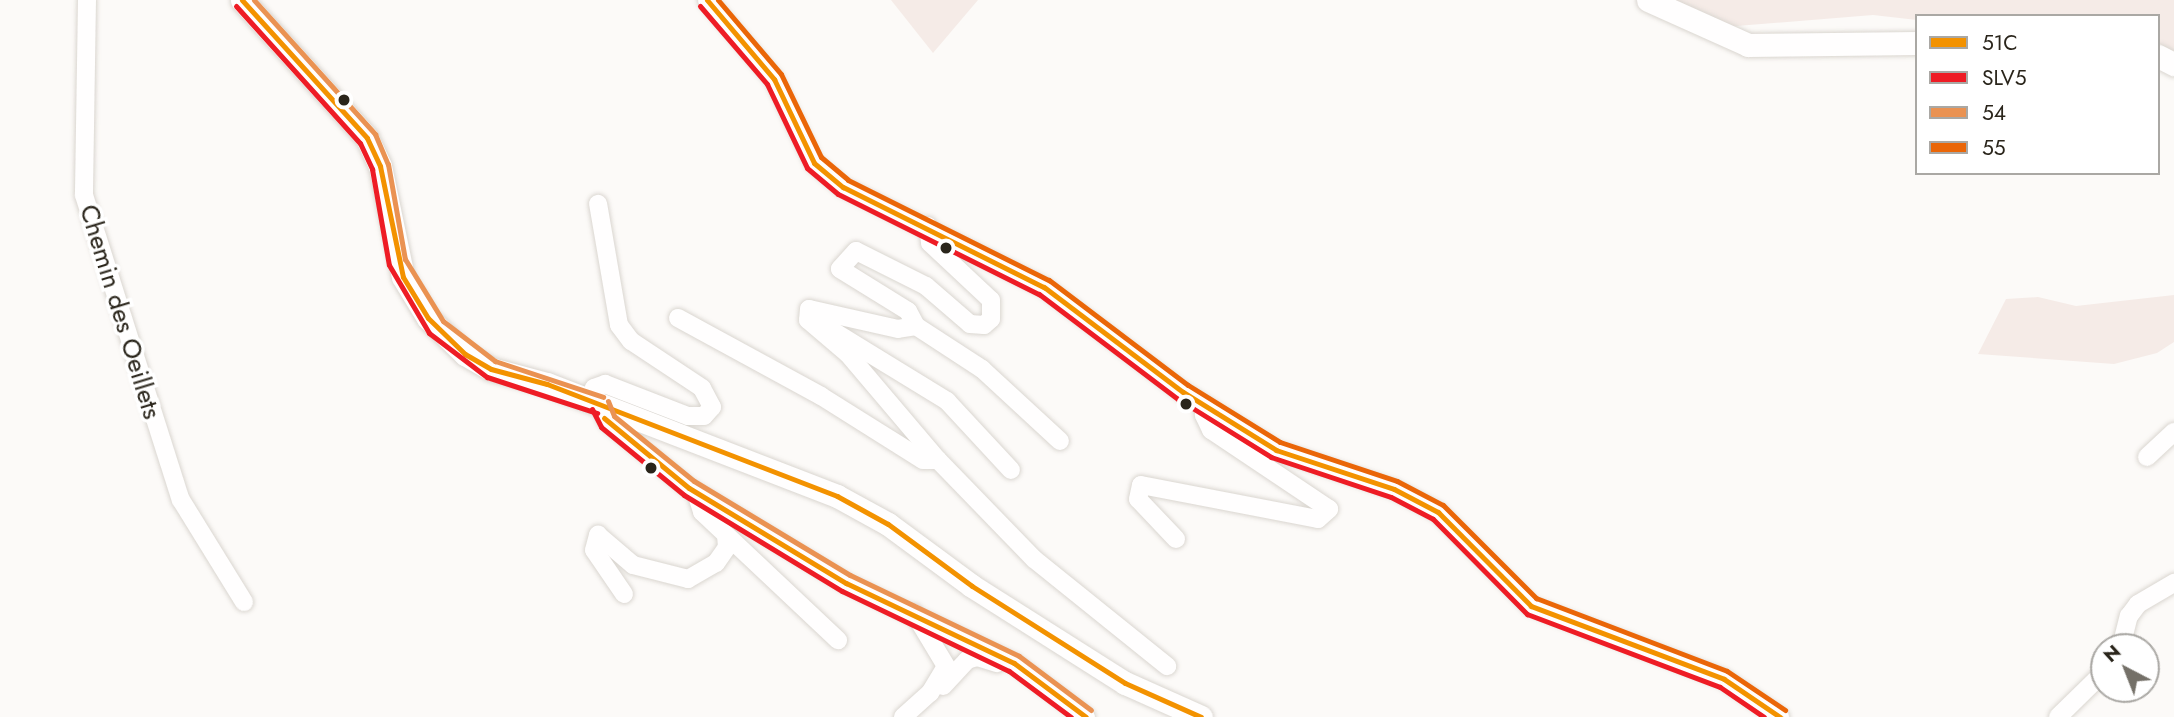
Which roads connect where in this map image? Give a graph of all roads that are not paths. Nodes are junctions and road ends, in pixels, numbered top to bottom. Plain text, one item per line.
1 (87, 0) edge
2 (227, 0) edge
3 (242, 0) edge
4 (707, 0) edge
5 (1648, 0) edge
6 (1915, 43) edge
7 (598, 204) dead end
8 (928, 226) junction
9 (678, 318) dead end
10 (814, 325) junction
11 (916, 326) junction
12 (595, 403) junction
13 (1207, 407) junction
14 (2174, 432) edge
15 (1060, 441) dead end
16 (2147, 457) dead end
17 (938, 460) junction
18 (1012, 470) dead end
19 (696, 492) junction
20 (726, 536) junction
21 (1176, 540) dead end
22 (2174, 583) edge
23 (624, 594) dead end
24 (244, 602) dead end
25 (914, 613) junction
26 (2125, 633) edge
27 (838, 640) dead end
28 (1014, 663) junction
29 (1167, 666) dead end
30 (2090, 686) edge
31 (902, 717) edge
32 (915, 717) edge
33 (1086, 717) edge
34 (1201, 717) edge
35 (1780, 717) edge
36 (2059, 717) edge

1 - 24 street, Chemin des Oeillets
2 - 3 street
3 - 12 main road
4 - 8 street
5 - 6 main road
7 - 12 street
8 - 11 street
8 - 13 street
9 - 17 street
10 - 11 street
10 - 17 street
10 - 18 street
11 - 15 street
12 - 19 street
12 - 34 main road
13 - 21 street
13 - 35 street
14 - 16 street
17 - 29 street
19 - 20 street
19 - 25 street
20 - 23 street
20 - 27 street
22 - 26 street
25 - 28 street
25 - 31 street
28 - 32 street
28 - 33 street
30 - 36 street

